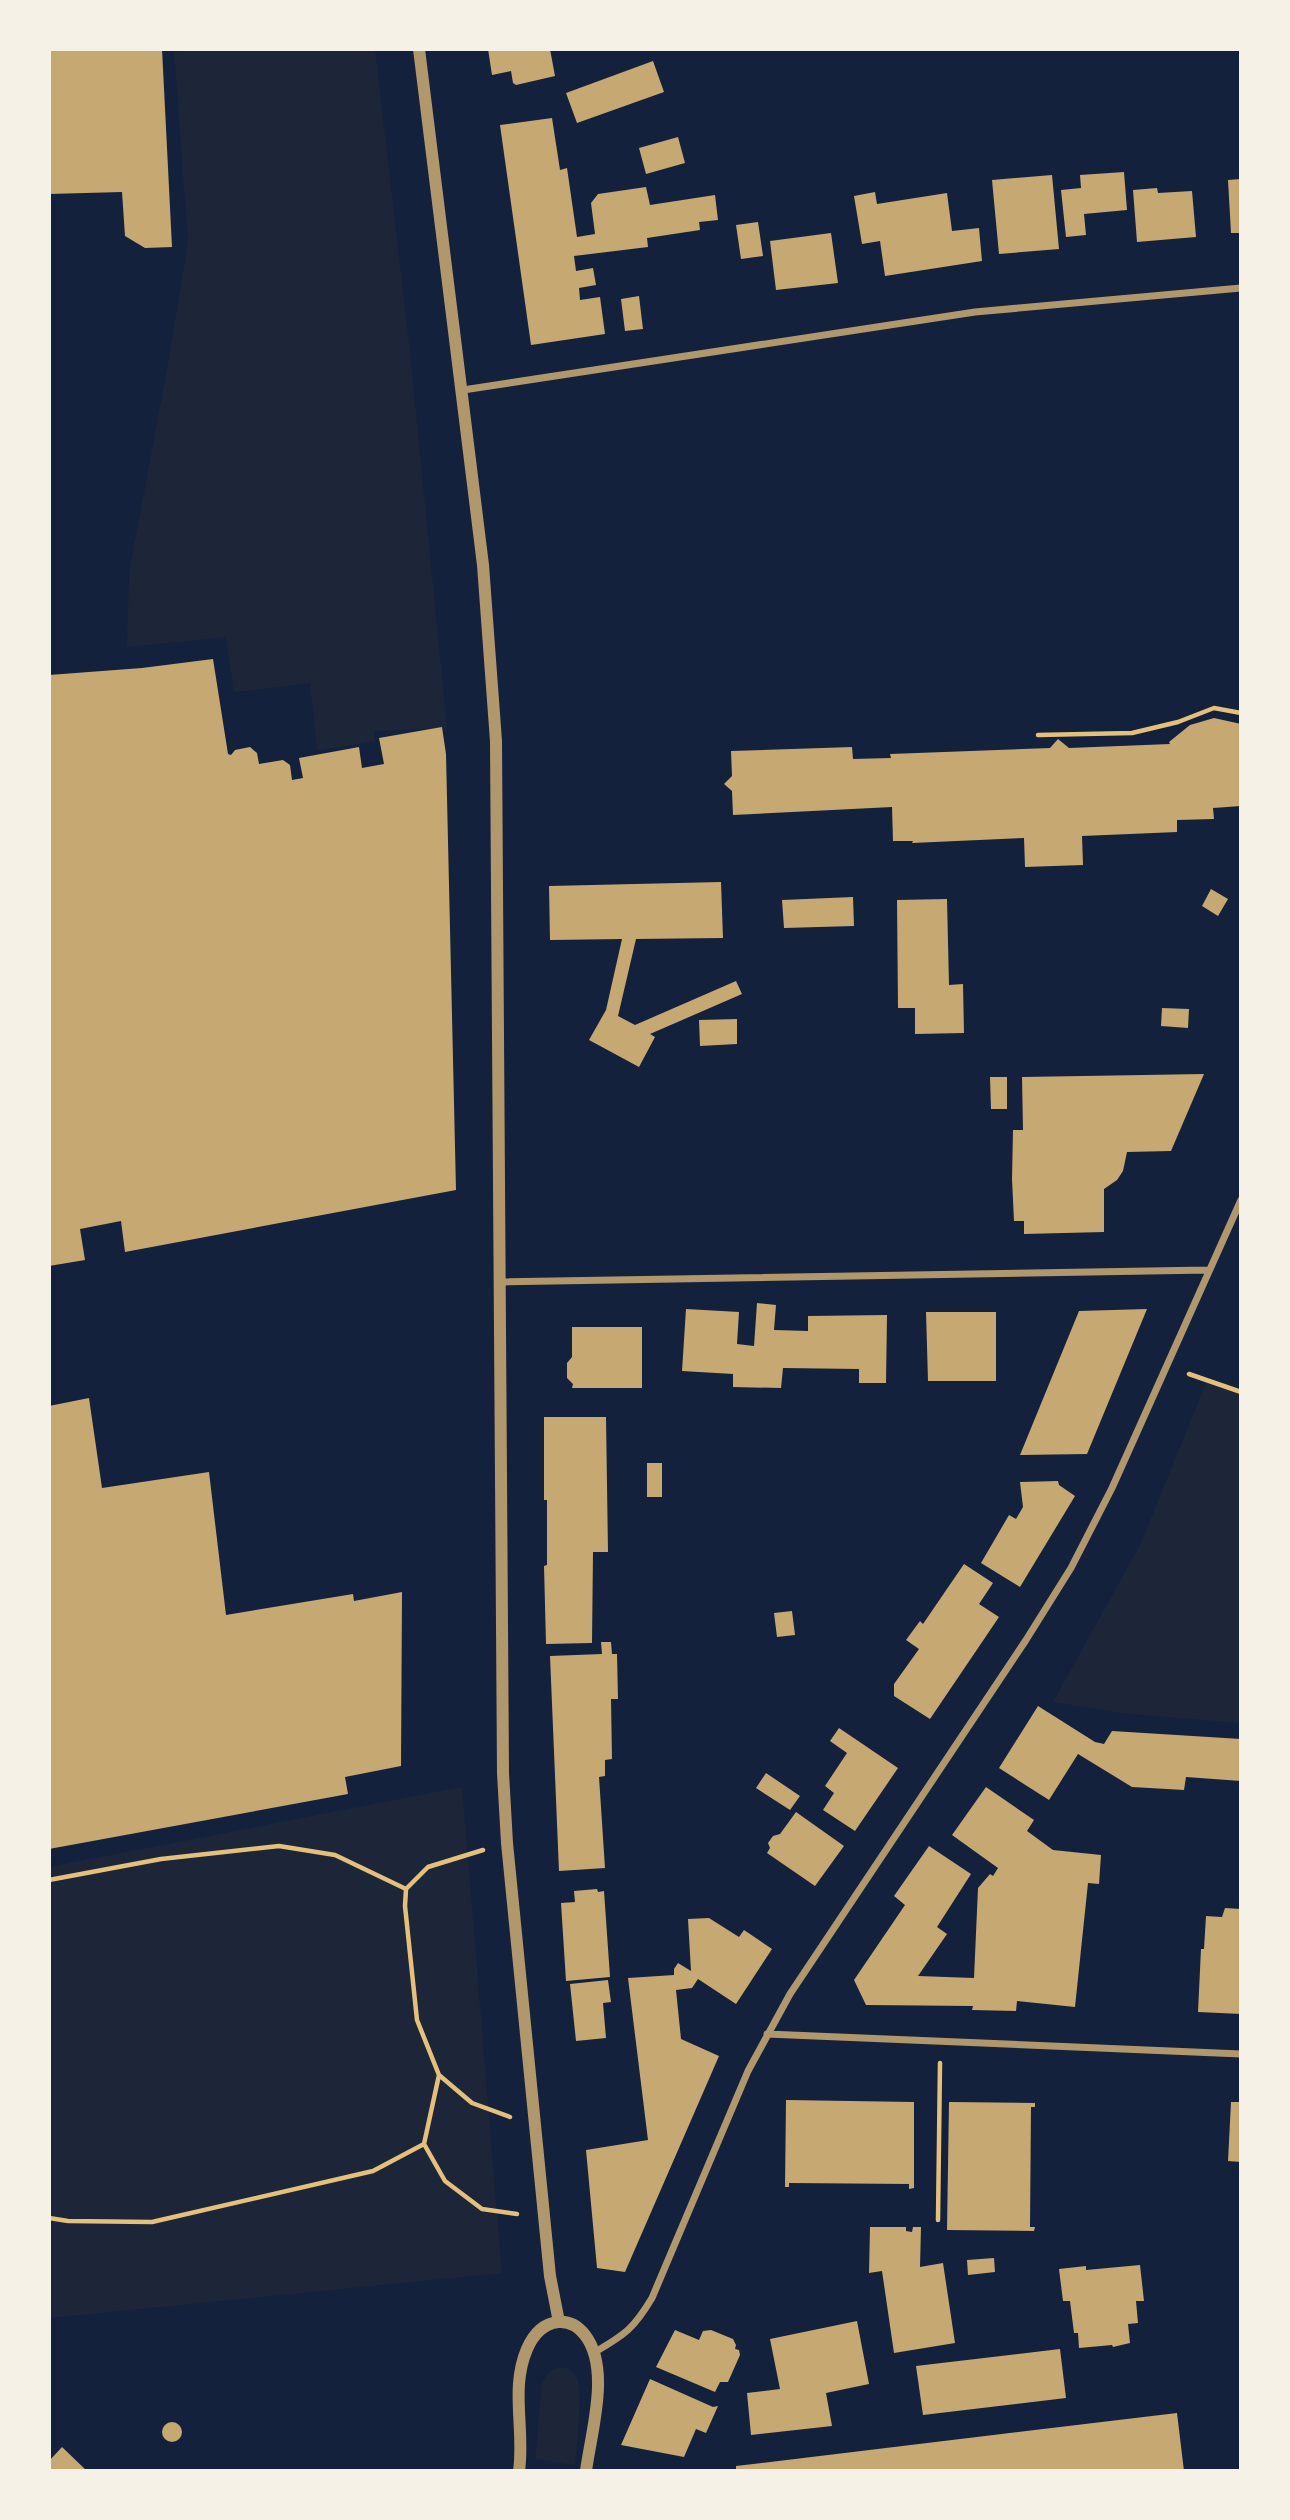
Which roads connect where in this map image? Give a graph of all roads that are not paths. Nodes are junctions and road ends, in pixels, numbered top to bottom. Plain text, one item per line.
1 (419, 49) edge
2 (1241, 288) edge
3 (463, 390) junction
4 (1241, 1200) edge
5 (1208, 1270) junction
6 (500, 1282) junction
7 (767, 2034) junction
8 (1241, 2054) edge
9 (559, 2322) junction
10 (595, 2352) junction
11 (519, 2471) edge
12 (586, 2471) edge

1 - 3 street
2 - 3 street
3 - 6 street
4 - 5 street
5 - 6 street
5 - 7 street
6 - 9 street
7 - 8 street
7 - 10 street
9 - 10 street
9 - 11 street
10 - 12 street

